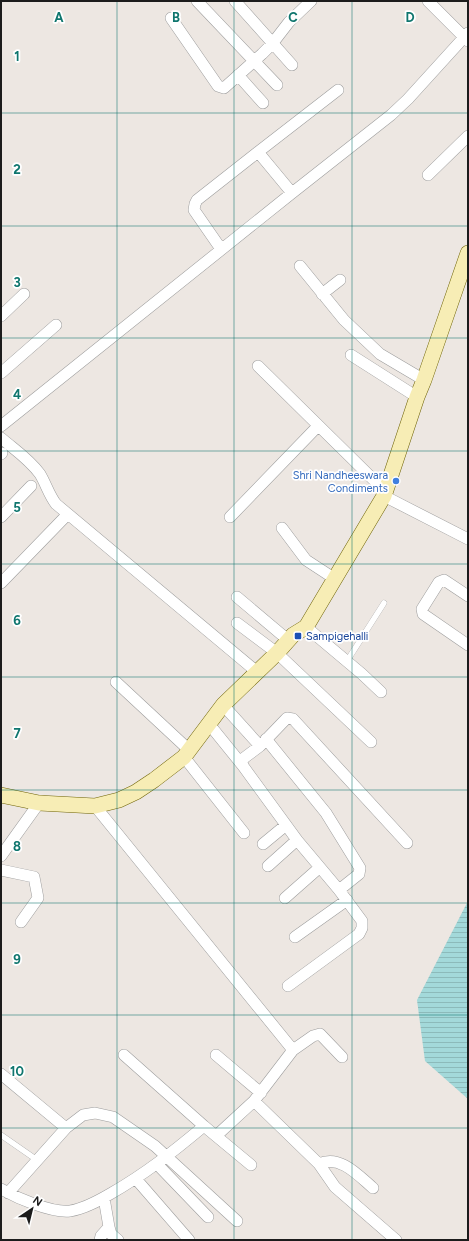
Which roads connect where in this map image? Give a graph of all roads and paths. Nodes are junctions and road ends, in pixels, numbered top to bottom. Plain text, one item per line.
1 (197, 1) edge
2 (235, 1) edge
3 (311, 1) edge
4 (428, 1) edge
5 (171, 18) dead end
6 (467, 37) edge
7 (272, 44) junction
8 (255, 61) junction
9 (292, 65) dead end
10 (238, 75) junction
11 (277, 85) dead end
12 (338, 90) dead end
13 (263, 103) dead end
14 (468, 136) edge
15 (258, 152) junction
16 (428, 175) dead end
17 (292, 192) junction
18 (222, 249) junction
19 (468, 254) edge
20 (300, 266) dead end
21 (340, 280) dead end
22 (24, 294) dead end
23 (322, 294) junction
24 (1, 316) edge
25 (56, 325) dead end
26 (351, 355) dead end
27 (258, 366) dead end
28 (1, 373) edge
29 (424, 380) junction
30 (417, 397) junction
31 (1, 426) edge
32 (318, 426) junction
33 (1, 438) edge
34 (31, 486) dead end
35 (385, 494) junction
36 (1, 517) edge
37 (65, 517) dead end
38 (230, 517) dead end
39 (282, 528) dead end
40 (468, 540) edge
41 (335, 578) junction
42 (1, 582) edge
43 (237, 596) dead end
44 (468, 596) edge
45 (384, 603) dead end
46 (237, 623) dead end
47 (306, 627) junction
48 (288, 640) junction
49 (468, 645) edge
50 (276, 653) junction
51 (347, 661) junction
52 (257, 672) junction
53 (116, 682) dead end
54 (381, 692) dead end
55 (223, 705) junction
56 (209, 724) junction
57 (263, 742) junction
58 (371, 742) dead end
59 (186, 753) junction
60 (243, 766) junction
61 (1, 795) edge
62 (39, 803) junction
63 (95, 806) junction
64 (286, 824) junction
65 (244, 833) dead end
66 (297, 840) junction
67 (407, 843) dead end
68 (263, 844) dead end
69 (1, 856) edge
70 (268, 866) dead end
71 (319, 868) junction
72 (1, 870) edge
73 (339, 890) junction
74 (285, 898) dead end
75 (347, 900) junction
76 (21, 922) dead end
77 (295, 937) dead end
78 (288, 986) dead end
79 (293, 1050) junction
80 (124, 1055) dead end
81 (216, 1055) dead end
82 (342, 1057) dead end
83 (1, 1074) edge
84 (258, 1097) junction
85 (204, 1126) junction
86 (66, 1128) junction
87 (1, 1135) edge
88 (216, 1136) junction
89 (168, 1156) junction
90 (37, 1160) junction
91 (157, 1164) junction
92 (319, 1164) junction
93 (251, 1165) dead end
94 (136, 1179) junction
95 (373, 1188) dead end
96 (5, 1191) edge
97 (104, 1198) junction
98 (208, 1216) dead end
99 (237, 1220) dead end
100 (109, 1227) junction
101 (100, 1240) edge
102 (118, 1240) edge
103 (189, 1240) edge
104 (396, 1240) edge

1 - 8 street
2 - 7 street
3 - 7 street
4 - 6 street
5 - 10 street
6 - 17 street
7 - 8 street
7 - 9 street
8 - 10 street
8 - 11 street
10 - 13 street
12 - 15 street
14 - 16 street
15 - 17 street
15 - 18 street
17 - 18 street
18 - 31 street
19 - 29 street
20 - 23 street
21 - 23 street
22 - 24 street
23 - 29 street
25 - 28 street
26 - 30 street
27 - 32 street
29 - 30 street
30 - 35 street
32 - 35 street
32 - 38 street
33 - 52 street
34 - 36 street
35 - 40 street
35 - 41 street
37 - 42 street
39 - 41 street
41 - 47 street
43 - 48 street
44 - 49 street
45 - 51 lane
46 - 50 street
47 - 48 street
47 - 51 street
48 - 50 street
50 - 52 street
50 - 58 street
51 - 54 street
52 - 55 street
53 - 59 street
55 - 56 street
55 - 57 street
56 - 59 street
56 - 60 street
57 - 60 street
57 - 67 street
57 - 73 street
59 - 63 street
59 - 65 street
60 - 64 street
61 - 62 street
62 - 63 street
62 - 69 street
63 - 79 street
64 - 66 street
64 - 68 street
66 - 70 street
66 - 71 street
71 - 73 street
71 - 74 street
72 - 76 street
73 - 75 street
75 - 77 street
75 - 78 street
79 - 82 street
79 - 84 street
80 - 85 street
81 - 84 street
83 - 86 street
84 - 88 street
84 - 92 street
85 - 88 street
85 - 89 street
86 - 89 street
86 - 90 street
87 - 90 lane
88 - 93 street
89 - 91 street
89 - 99 street
90 - 96 street
91 - 94 street
91 - 98 street
92 - 95 street
92 - 104 street
94 - 97 street
94 - 103 street
96 - 97 street
97 - 100 street
100 - 101 street
100 - 102 street

